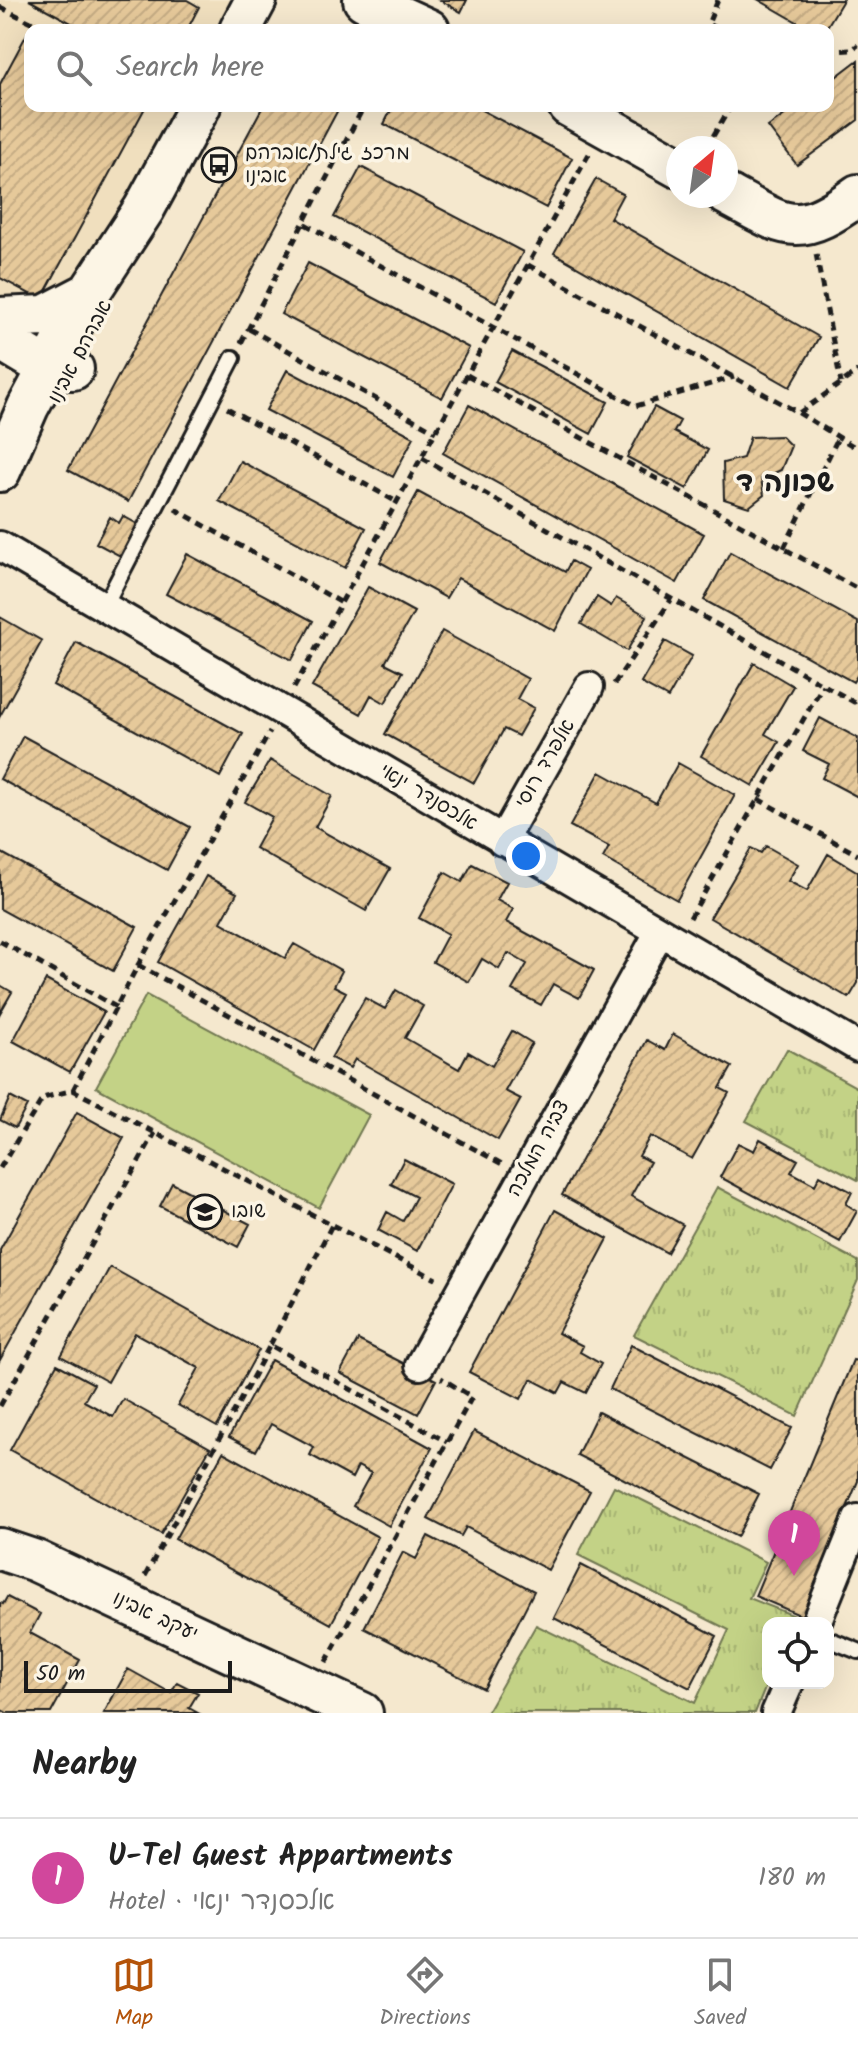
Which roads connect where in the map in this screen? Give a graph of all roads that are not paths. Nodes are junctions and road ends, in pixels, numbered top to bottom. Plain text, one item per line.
1 (256, 0) edge
2 (364, 0) edge
3 (243, 24) edge
4 (416, 24) edge
5 (197, 112) edge
6 (580, 112) edge
7 (666, 160) edge
8 (858, 195) edge
9 (738, 201) edge
10 (144, 209) junction
11 (89, 293) junction
12 (0, 319) edge
13 (0, 339) edge
14 (233, 358) road end
15 (0, 361) edge
16 (60, 362) junction
17 (16, 432) junction
18 (0, 471) edge
19 (0, 486) edge
20 (0, 546) edge
21 (104, 607) junction
22 (589, 687) road end
23 (502, 841) junction
24 (667, 938) junction
25 (858, 1047) edge
26 (420, 1365) road end
27 (858, 1519) edge
28 (0, 1535) edge
29 (18, 1555) edge
30 (825, 1617) edge
31 (834, 1634) edge
32 (858, 1651) edge
33 (786, 1689) edge
34 (362, 1713) edge
35 (776, 1713) edge

1 - 3 street
2 - 4 street
5 - 10 street, אברהם אבינו
6 - 7 street
8 - 9 street
10 - 11 street, אברהם אבינו
10 - 16 street, אברהם אבינו
11 - 12 street
11 - 16 street, אברהם אבינו
12 - 16 street
13 - 16 street
14 - 21 lane
15 - 17 street
16 - 17 street, אברהם אבינו
16 - 19 street, אברהם אבינו
17 - 18 street, אברהם אבינו
20 - 21 street, אלכסנדר ינאי
21 - 23 street, אלכסנדר ינאי
22 - 23 street, אלפרד רוסי
23 - 24 street, אלכסנדר ינאי
24 - 25 street, אלכסנדר ינאי
24 - 26 street, צביה המלכה
27 - 30 street
28 - 29 street, יעקב אבינו
29 - 34 street, יעקב אבינו
31 - 32 lane
33 - 35 street

